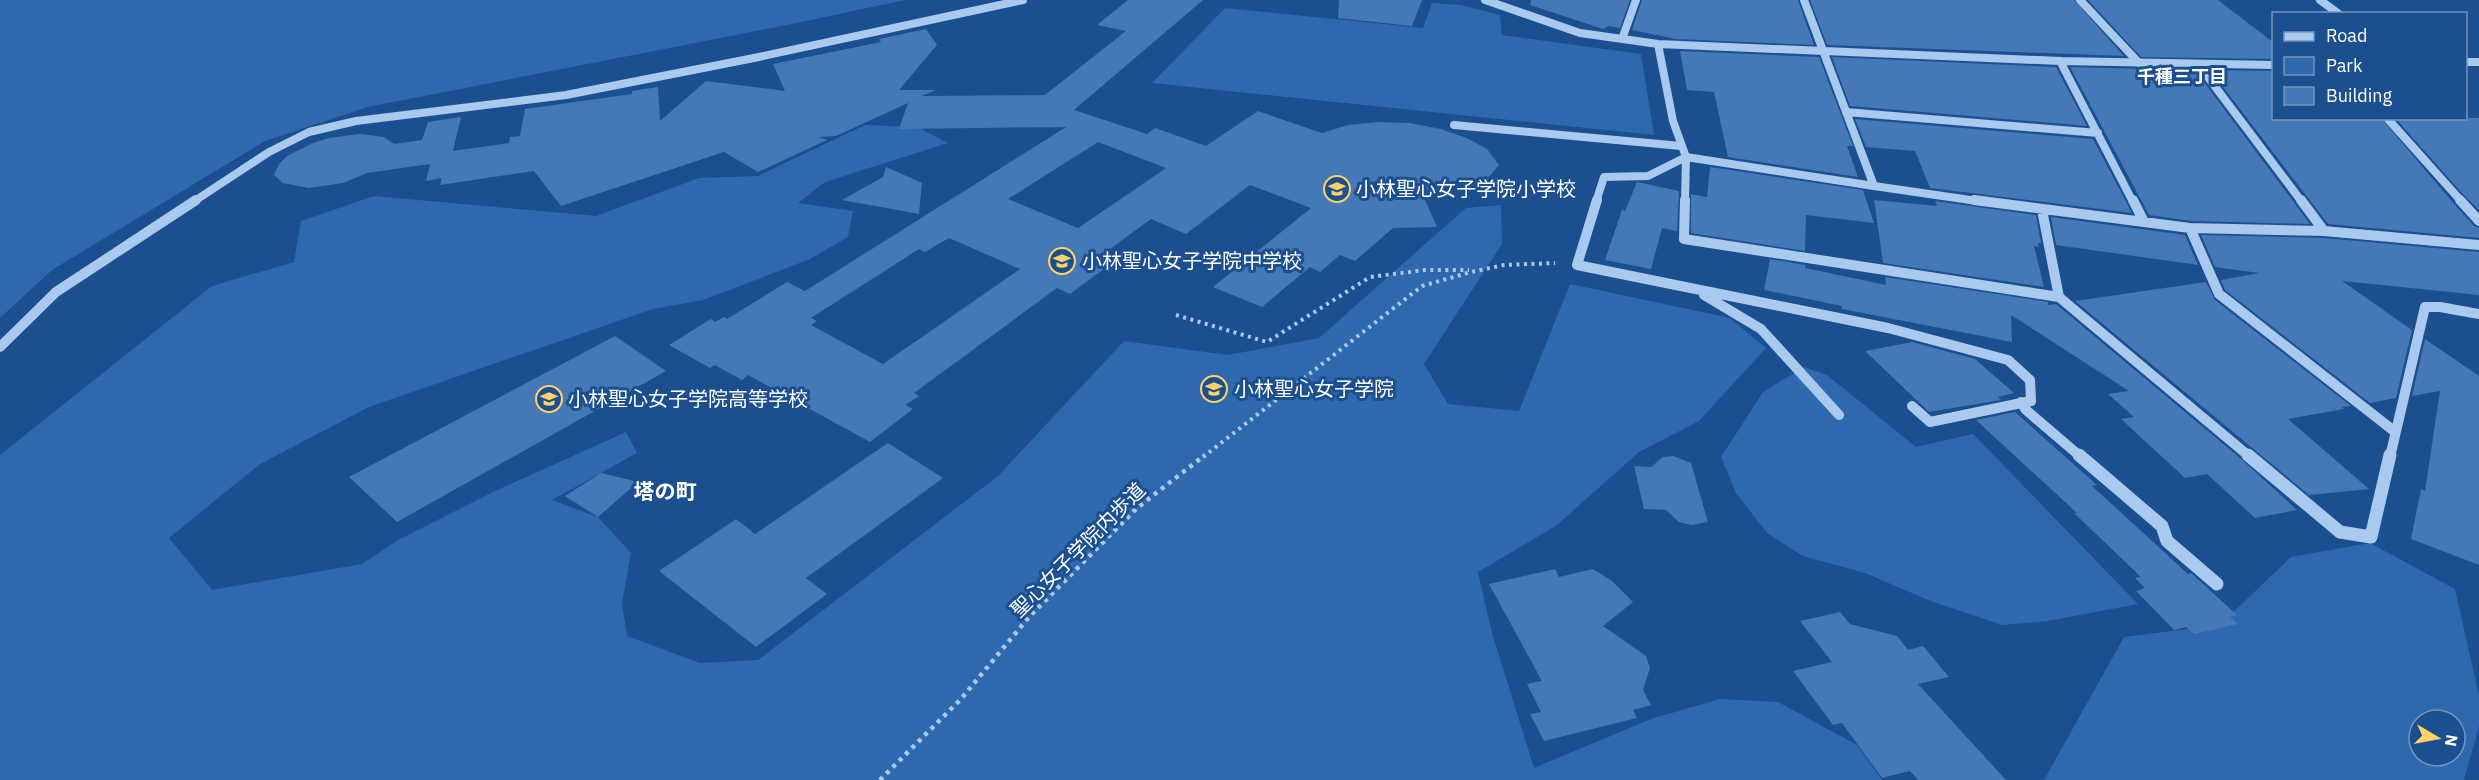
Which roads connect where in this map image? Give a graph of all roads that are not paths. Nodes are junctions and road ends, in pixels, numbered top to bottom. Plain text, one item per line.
1 (1023, 0) edge
2 (1485, 0) edge
3 (1636, 0) edge
4 (1804, 0) edge
5 (2080, 0) edge
6 (2320, 0) edge
7 (2336, 12) edge
8 (1622, 39) junction
9 (1658, 44) junction
10 (1823, 50) junction
11 (2060, 61) junction
12 (2139, 63) junction
13 (2198, 64) junction
14 (2272, 65) edge
15 (1846, 112) junction
16 (2389, 120) edge
17 (1454, 125) dead end
18 (2098, 133) junction
19 (1681, 146) junction
20 (1686, 156) junction
21 (1874, 186) junction
22 (2042, 210) junction
23 (2479, 221) edge
24 (2144, 222) junction
25 (2190, 228) junction
26 (2324, 231) junction
27 (2479, 246) edge
28 (1696, 290) junction
29 (2059, 297) junction
30 (2479, 314) edge
31 (0, 347) edge
32 (2021, 402) junction
33 (1912, 406) dead end
34 (1839, 415) dead end
35 (2394, 432) junction
36 (2217, 584) dead end

1 - 31 street
2 - 8 street
3 - 8 street
4 - 10 street
5 - 12 street
6 - 7 street
8 - 9 street
9 - 10 street
9 - 19 street
10 - 11 street
10 - 15 street
11 - 12 street
11 - 18 street
12 - 13 street
13 - 14 street
13 - 26 street
15 - 18 street
15 - 21 street
16 - 23 street
17 - 19 street
18 - 24 street
19 - 20 street
20 - 21 street
20 - 28 street
20 - 29 street
21 - 22 street
22 - 24 street
22 - 29 street
24 - 25 street
25 - 26 street
25 - 35 street
26 - 27 street
28 - 32 street
28 - 34 street
29 - 35 street
30 - 35 street
32 - 33 street
32 - 36 street

